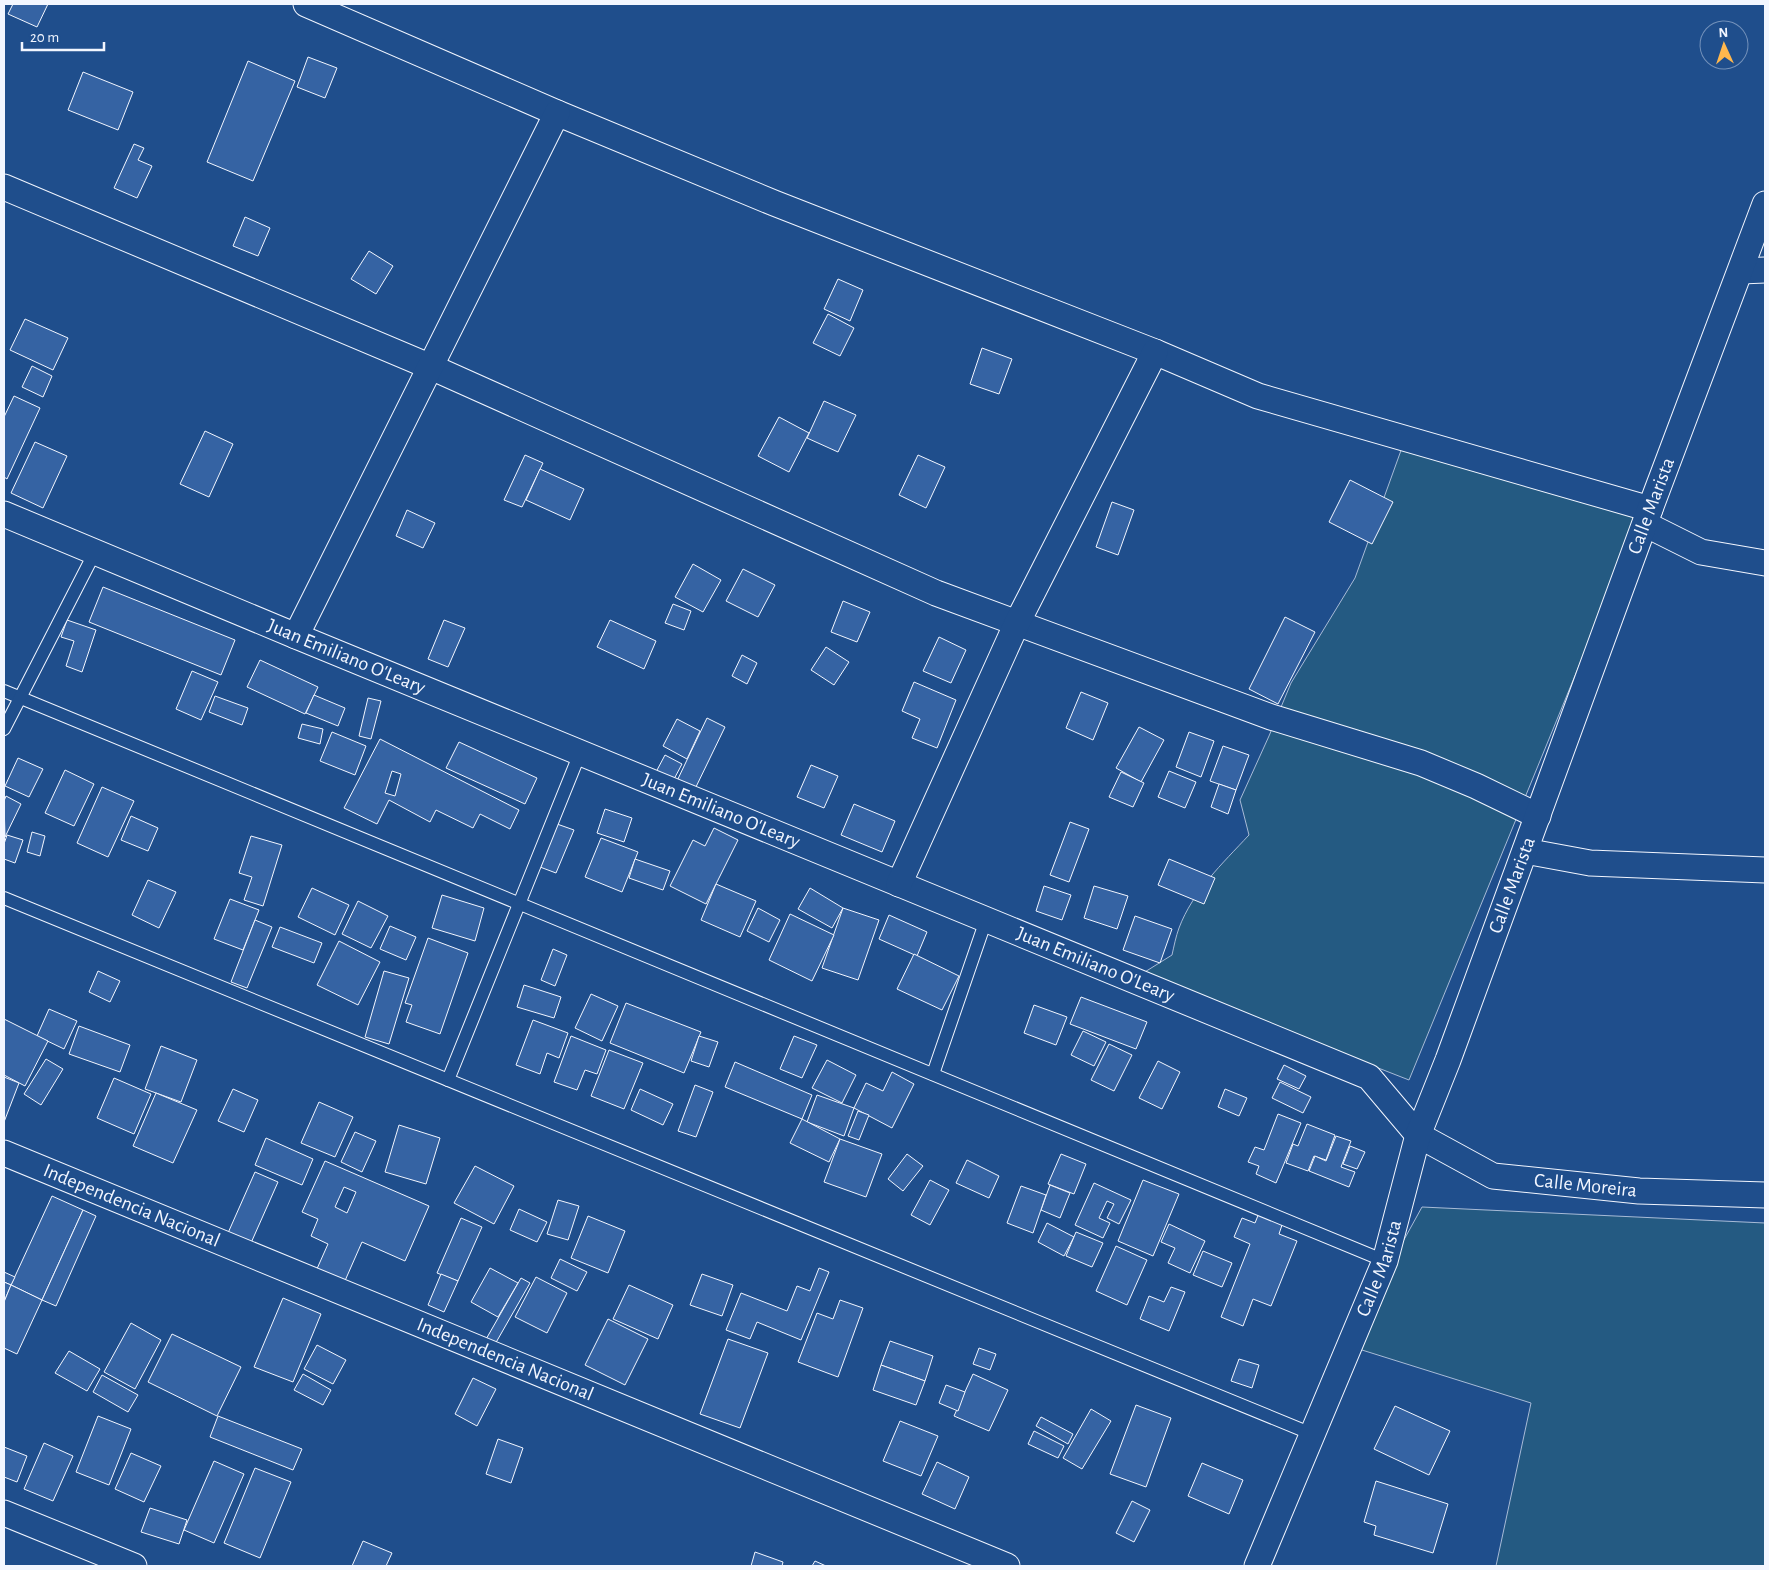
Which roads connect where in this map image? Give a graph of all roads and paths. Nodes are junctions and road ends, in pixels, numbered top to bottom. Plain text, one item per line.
1 (306, 4) edge
2 (557, 113) junction
3 (4, 187) edge
4 (1765, 204) edge
5 (1753, 271) edge
6 (1156, 352) junction
7 (431, 367) junction
8 (4, 514) edge
9 (1647, 516) junction
10 (95, 552) junction
11 (1765, 563) edge
12 (1017, 623) junction
13 (296, 636) junction
14 (4, 691) edge
15 (20, 697) junction
16 (4, 729) edge
17 (580, 753) junction
18 (1538, 816) junction
19 (1525, 851) junction
20 (1765, 870) edge
21 (900, 884) junction
22 (4, 898) edge
23 (519, 903) junction
24 (986, 920) junction
25 (933, 1074) junction
26 (448, 1080) junction
27 (1418, 1135) junction
28 (4, 1153) edge
29 (1765, 1195) edge
30 (1385, 1261) junction
31 (1312, 1434) junction
32 (4, 1513) edge
33 (1262, 1561) edge
34 (134, 1566) edge
35 (1007, 1566) edge

1 - 2 street
2 - 6 street
2 - 7 street
3 - 7 street
4 - 5 street, Calle Marista
5 - 9 street, Calle Marista
6 - 9 street
6 - 12 street
7 - 12 street
7 - 13 street
8 - 10 street, Juan Emiliano O'Leary
9 - 11 street
9 - 18 street, Calle Marista
10 - 13 street, Juan Emiliano O'Leary
10 - 15 lane
12 - 18 street
12 - 21 street
13 - 17 street, Juan Emiliano O'Leary
14 - 15 lane
15 - 16 lane
15 - 23 lane
17 - 21 street, Juan Emiliano O'Leary
17 - 23 lane
18 - 19 street, Calle Marista
19 - 20 street
19 - 27 street, Calle Marista
21 - 24 street, Juan Emiliano O'Leary
22 - 26 lane
23 - 25 lane
23 - 26 lane
24 - 25 lane
24 - 27 street, Juan Emiliano O'Leary
25 - 30 lane
26 - 31 lane
27 - 29 street, Calle Moreira
27 - 30 street, Calle Marista
28 - 35 street, Independencia Nacional
30 - 31 street, Calle Marista
31 - 33 street, Calle Marista
32 - 34 street

